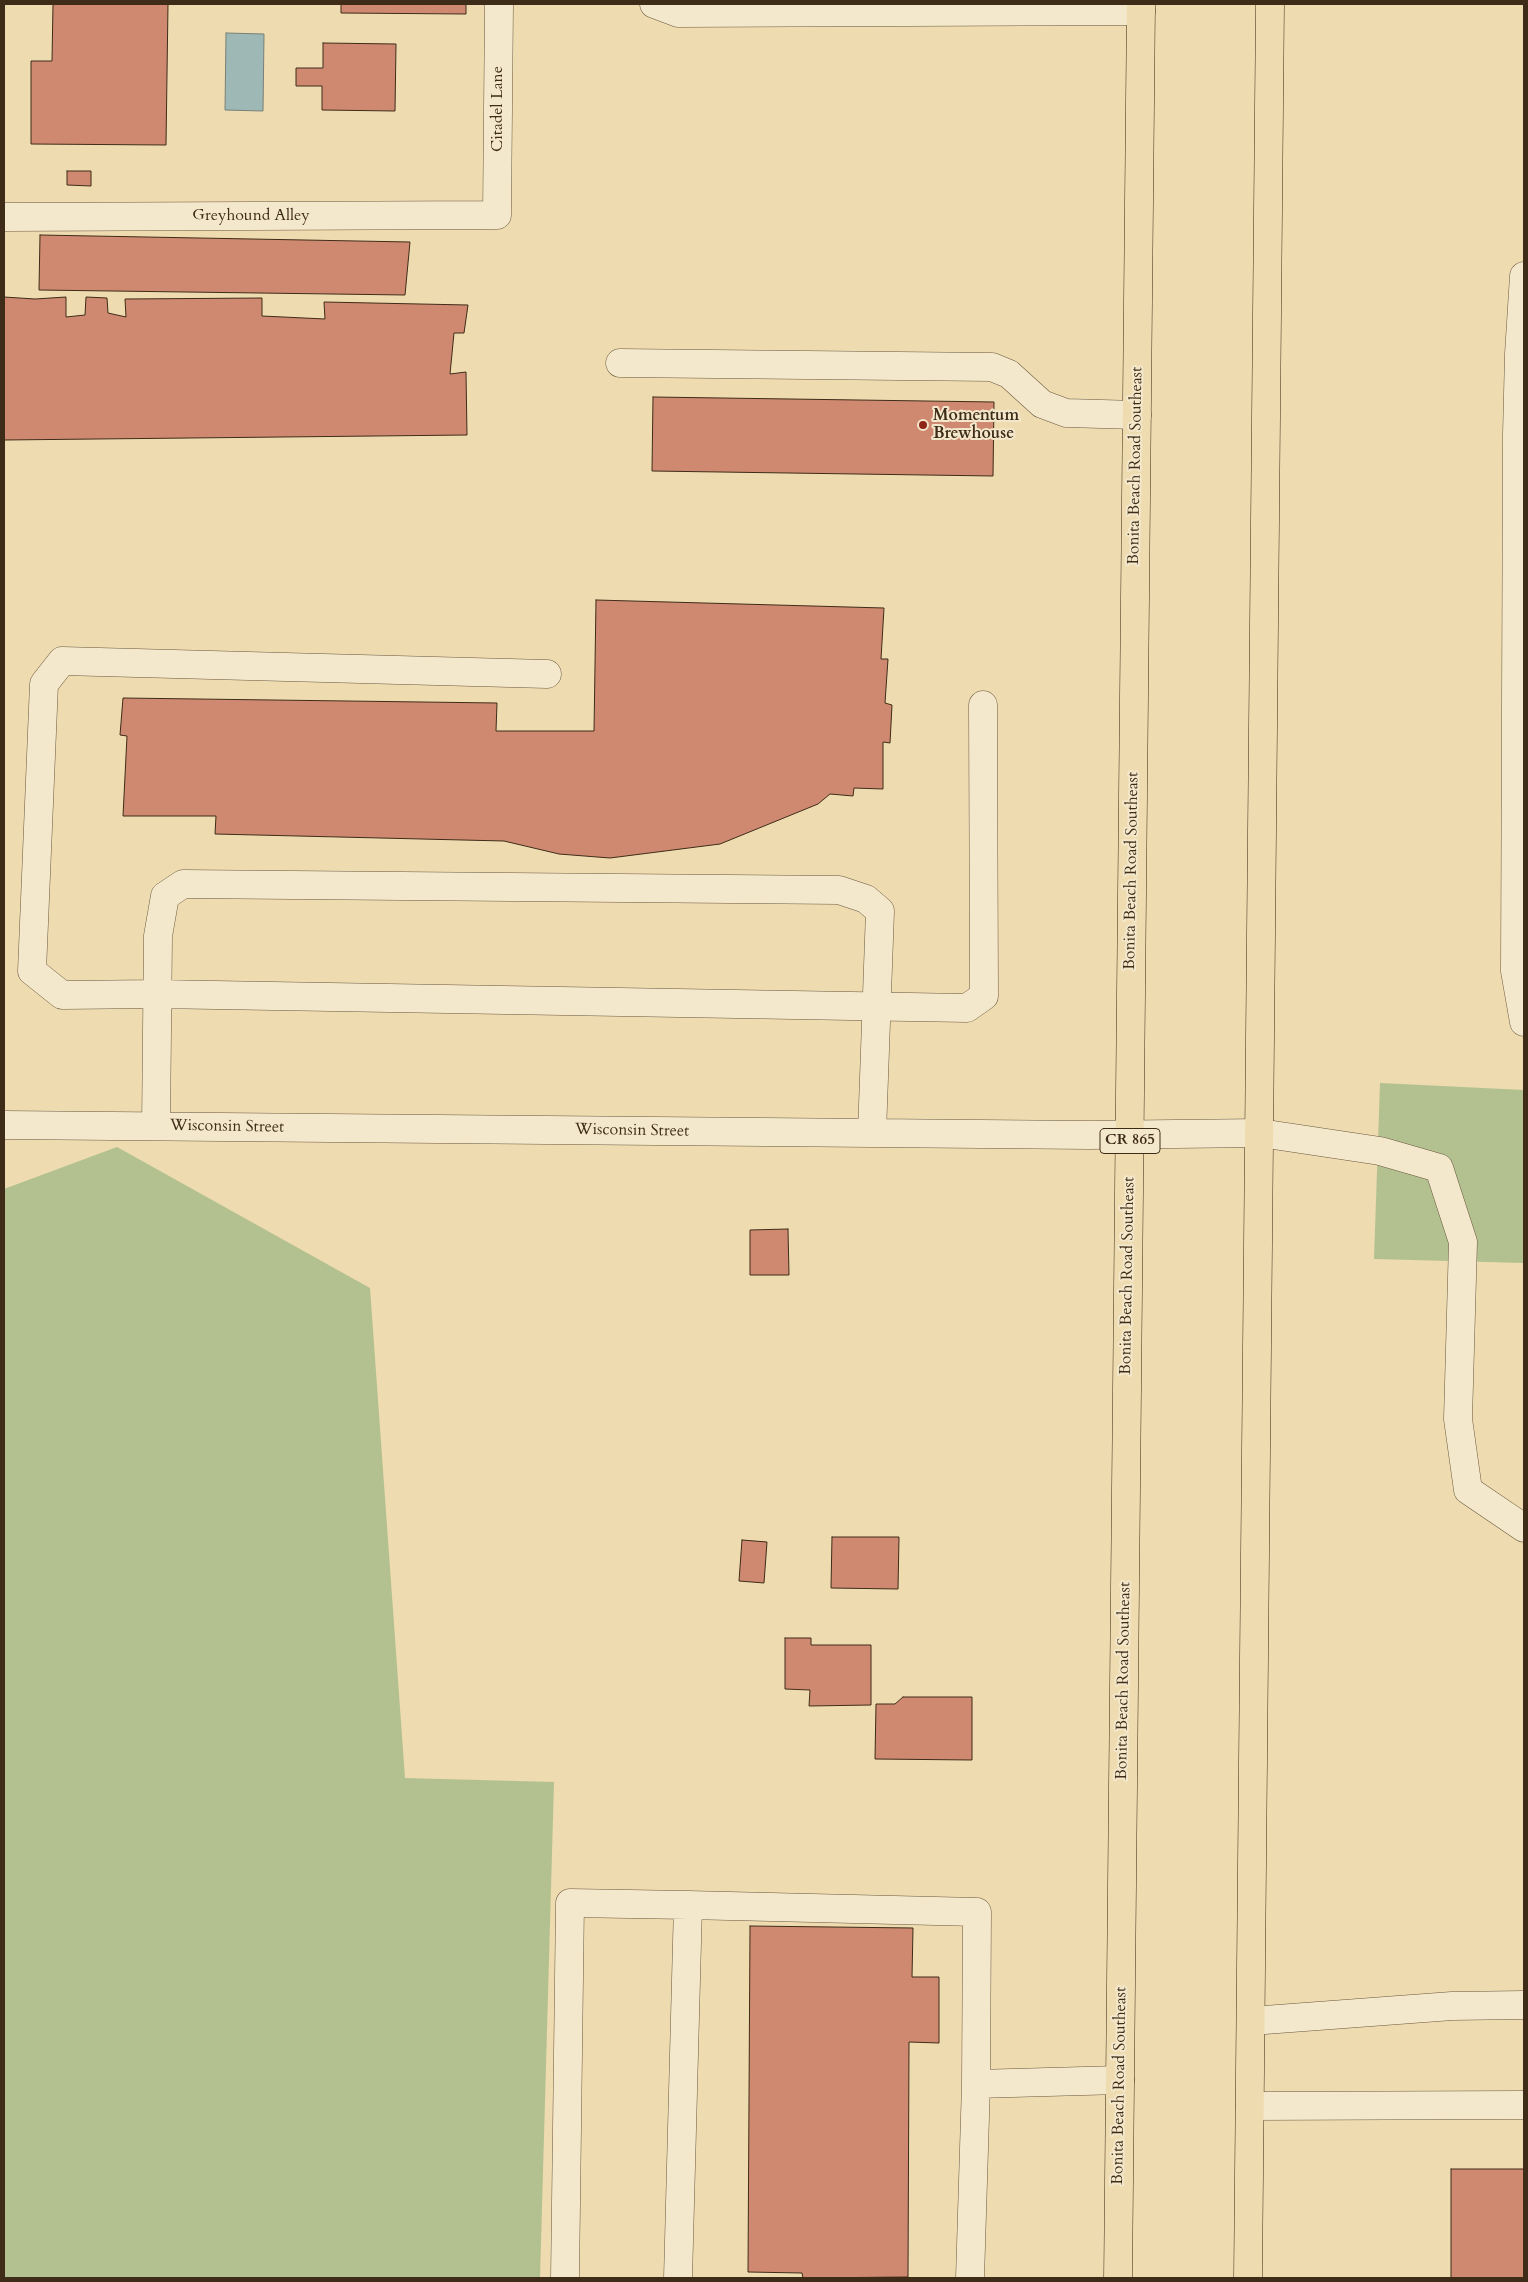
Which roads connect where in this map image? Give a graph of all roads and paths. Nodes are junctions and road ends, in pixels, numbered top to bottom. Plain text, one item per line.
1 (499, 4) edge
2 (654, 4) edge
3 (1270, 4) edge
4 (1141, 7) edge
5 (933, 8) edge
6 (497, 215) joint
7 (4, 217) edge
8 (1524, 276) edge
9 (620, 363) dead end
10 (1137, 415) junction
11 (547, 674) dead end
12 (983, 705) dead end
13 (1520, 845) edge
14 (157, 994) junction
15 (876, 1007) junction
16 (1524, 1022) edge
17 (4, 1125) edge
18 (156, 1126) junction
19 (1260, 1132) junction
20 (872, 1133) junction
21 (1130, 1135) junction
22 (1524, 1528) edge
23 (688, 1906) junction
24 (1524, 2005) edge
25 (1251, 2021) junction
26 (1120, 2080) junction
27 (976, 2084) junction
28 (1524, 2105) edge
29 (1250, 2106) junction
30 (565, 2278) edge
31 (678, 2278) edge
32 (970, 2278) edge
33 (1118, 2278) edge
34 (1248, 2278) edge

1 - 6 street, Citadel Lane
2 - 5 street
3 - 19 main road
4 - 5 street
4 - 10 main road, Bonita Beach Road Southeast / CR 865
6 - 7 street, Greyhound Alley
8 - 13 street
9 - 10 street
10 - 21 main road, Bonita Beach Road Southeast / CR 865
11 - 14 street
12 - 15 street
13 - 16 street
14 - 15 street
14 - 15 street
14 - 18 street
15 - 20 street
17 - 18 street, Wisconsin Street
18 - 20 street, Wisconsin Street
19 - 21 street, Wisconsin Street
19 - 22 street, Wisconsin Street
19 - 25 main road
20 - 21 street, Wisconsin Street
21 - 26 main road, Bonita Beach Road Southeast / CR 865
23 - 27 street
23 - 30 street
23 - 31 street
24 - 25 street
25 - 29 main road
26 - 27 street
26 - 33 main road, Bonita Beach Road Southeast / CR 865
27 - 32 street
28 - 29 street
29 - 34 main road

